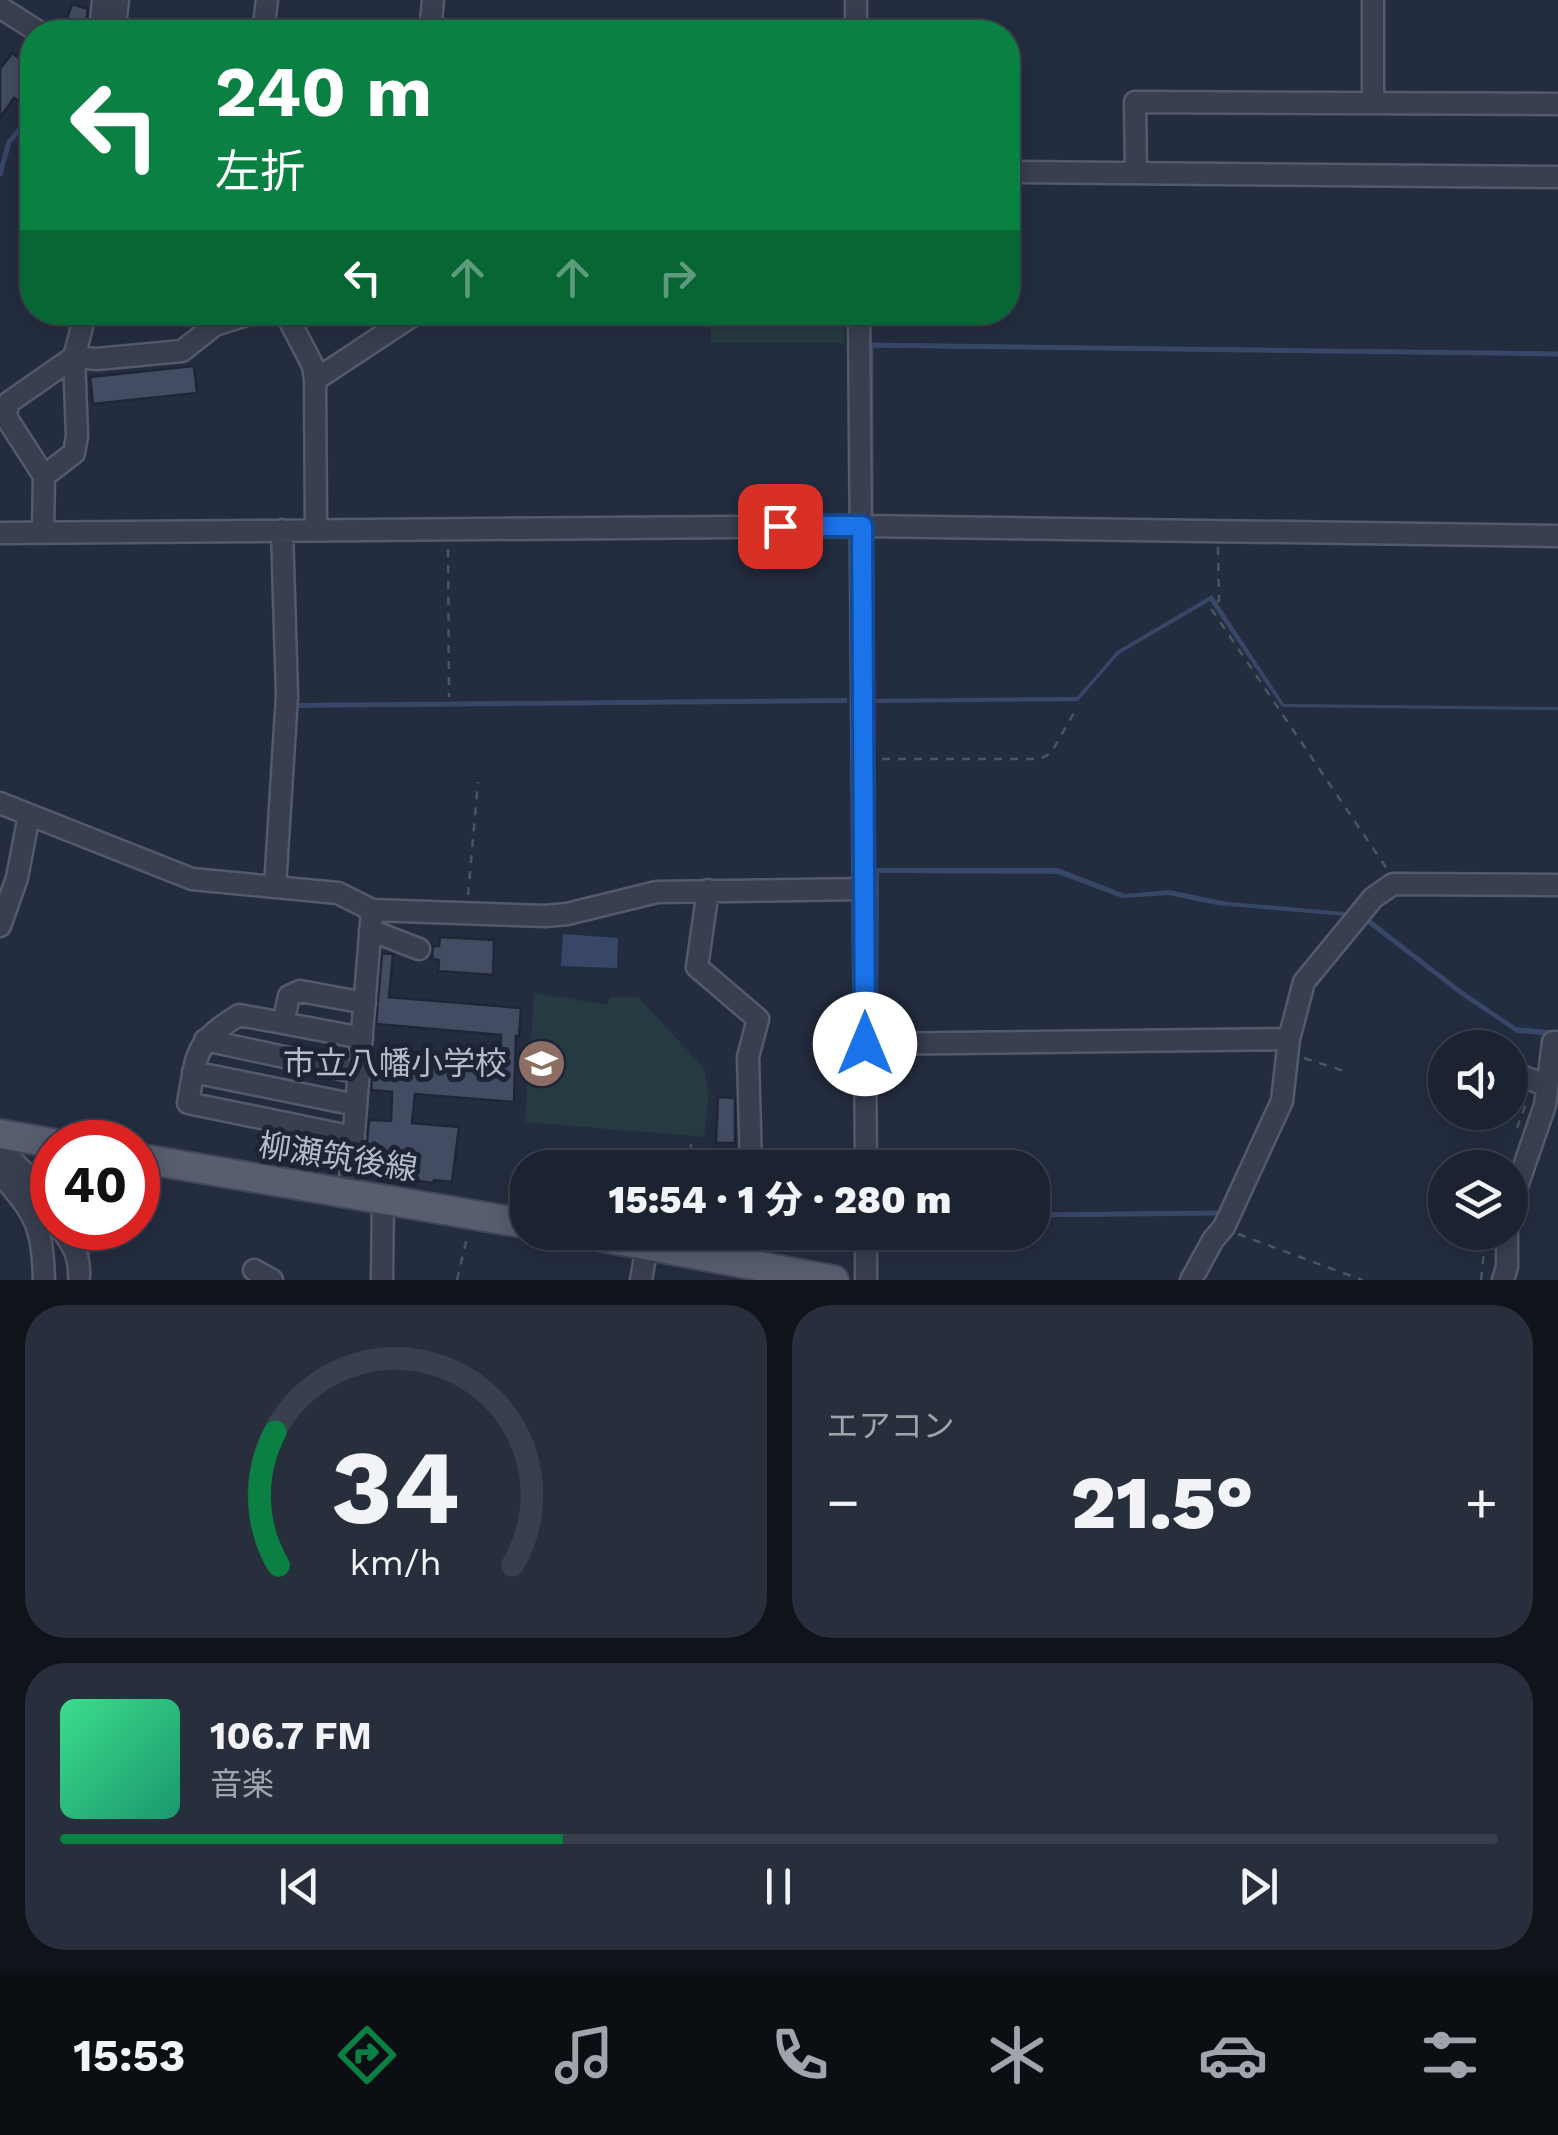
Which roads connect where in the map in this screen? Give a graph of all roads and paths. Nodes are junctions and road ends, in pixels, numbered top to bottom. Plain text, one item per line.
1 (6, 0) edge
2 (1373, 0) edge
3 (1, 9) edge
4 (1372, 103) junction
5 (1558, 104) edge
6 (1020, 172) edge
7 (1136, 174) junction
8 (1558, 177) edge
9 (83, 325) edge
10 (214, 325) edge
11 (292, 325) edge
12 (398, 325) edge
13 (859, 325) edge
14 (74, 358) junction
15 (316, 380) junction
16 (44, 476) junction
17 (862, 526) junction
18 (448, 529) junction
19 (282, 530) junction
20 (316, 530) junction
21 (1218, 531) junction
22 (0, 533) edge
23 (43, 533) junction
24 (1558, 536) edge
25 (448, 698) dead end
26 (1075, 711) dead end
27 (864, 759) junction
28 (478, 782) dead end
29 (0, 803) edge
30 (29, 815) junction
31 (1396, 884) junction
32 (1558, 886) edge
33 (275, 887) junction
34 (865, 889) junction
35 (708, 890) junction
36 (466, 912) junction
37 (371, 920) junction
38 (0, 926) edge
39 (419, 950) dead end
40 (365, 1003) junction
41 (283, 1023) junction
42 (362, 1038) junction
43 (205, 1040) junction
44 (1558, 1042) edge
45 (865, 1044) junction
46 (1288, 1048) junction
47 (194, 1072) junction
48 (1346, 1072) dead end
49 (359, 1073) junction
50 (1528, 1078) edge
51 (1547, 1086) junction
52 (356, 1105) junction
53 (354, 1137) junction
54 (691, 1144) dead end
55 (30, 1147) edge
56 (691, 1150) edge
57 (750, 1150) edge
58 (866, 1150) edge
59 (1, 1153) edge
60 (1528, 1155) edge
61 (160, 1162) edge
62 (30, 1180) edge
63 (350, 1193) junction
64 (383, 1200) junction
65 (30, 1207) edge
66 (472, 1210) junction
67 (510, 1220) edge
68 (1222, 1229) junction
69 (52, 1250) edge
70 (70, 1250) edge
71 (646, 1250) edge
72 (669, 1250) edge
73 (737, 1250) edge
74 (866, 1250) edge
75 (1484, 1250) edge
76 (1507, 1250) edge
77 (734, 1262) junction
78 (79, 1276) dead end
79 (44, 1280) edge
80 (382, 1280) edge
81 (457, 1280) edge
82 (641, 1280) edge
83 (834, 1280) edge
84 (866, 1280) edge
85 (1191, 1280) edge
86 (1362, 1280) edge
87 (1481, 1280) edge
88 (1503, 1280) edge

1 - 3 street
2 - 4 street
4 - 5 street
4 - 7 street
6 - 7 street
7 - 8 street
9 - 14 street
10 - 14 street
11 - 15 street
12 - 15 street
13 - 17 street
14 - 16 street
14 - 16 street
15 - 20 street
16 - 23 street
17 - 18 street
17 - 21 street
17 - 27 street
18 - 20 street
18 - 25 path
19 - 20 street
19 - 23 street
19 - 33 street
21 - 24 street
21 - 31 path
22 - 23 street
26 - 27 path
27 - 34 street
28 - 36 path
29 - 30 street
30 - 33 street
30 - 38 street
31 - 32 street
31 - 46 street
33 - 37 street
34 - 35 street
34 - 45 street
35 - 36 street
35 - 57 street
36 - 37 street
37 - 39 street
37 - 40 street
40 - 41 street
40 - 42 street
41 - 42 street
41 - 43 street
42 - 49 street
43 - 47 street
43 - 49 street
44 - 51 street
45 - 46 street
45 - 58 street
46 - 48 path
46 - 68 street
47 - 52 street
47 - 53 street
49 - 52 street
50 - 51 street
51 - 60 street
52 - 53 street
53 - 63 street
54 - 56 path
55 - 59 main road
59 - 62 street
59 - 65 street
61 - 63 main road, 柳瀬筑後線
63 - 64 main road, 柳瀬筑後線
64 - 66 main road, 柳瀬筑後線
64 - 80 street
66 - 67 main road, 柳瀬筑後線
66 - 81 path
68 - 85 street
68 - 86 path
69 - 79 street
70 - 78 street
71 - 82 street
72 - 77 main road
73 - 77 street
74 - 84 street
75 - 87 path
76 - 88 street
77 - 83 main road

